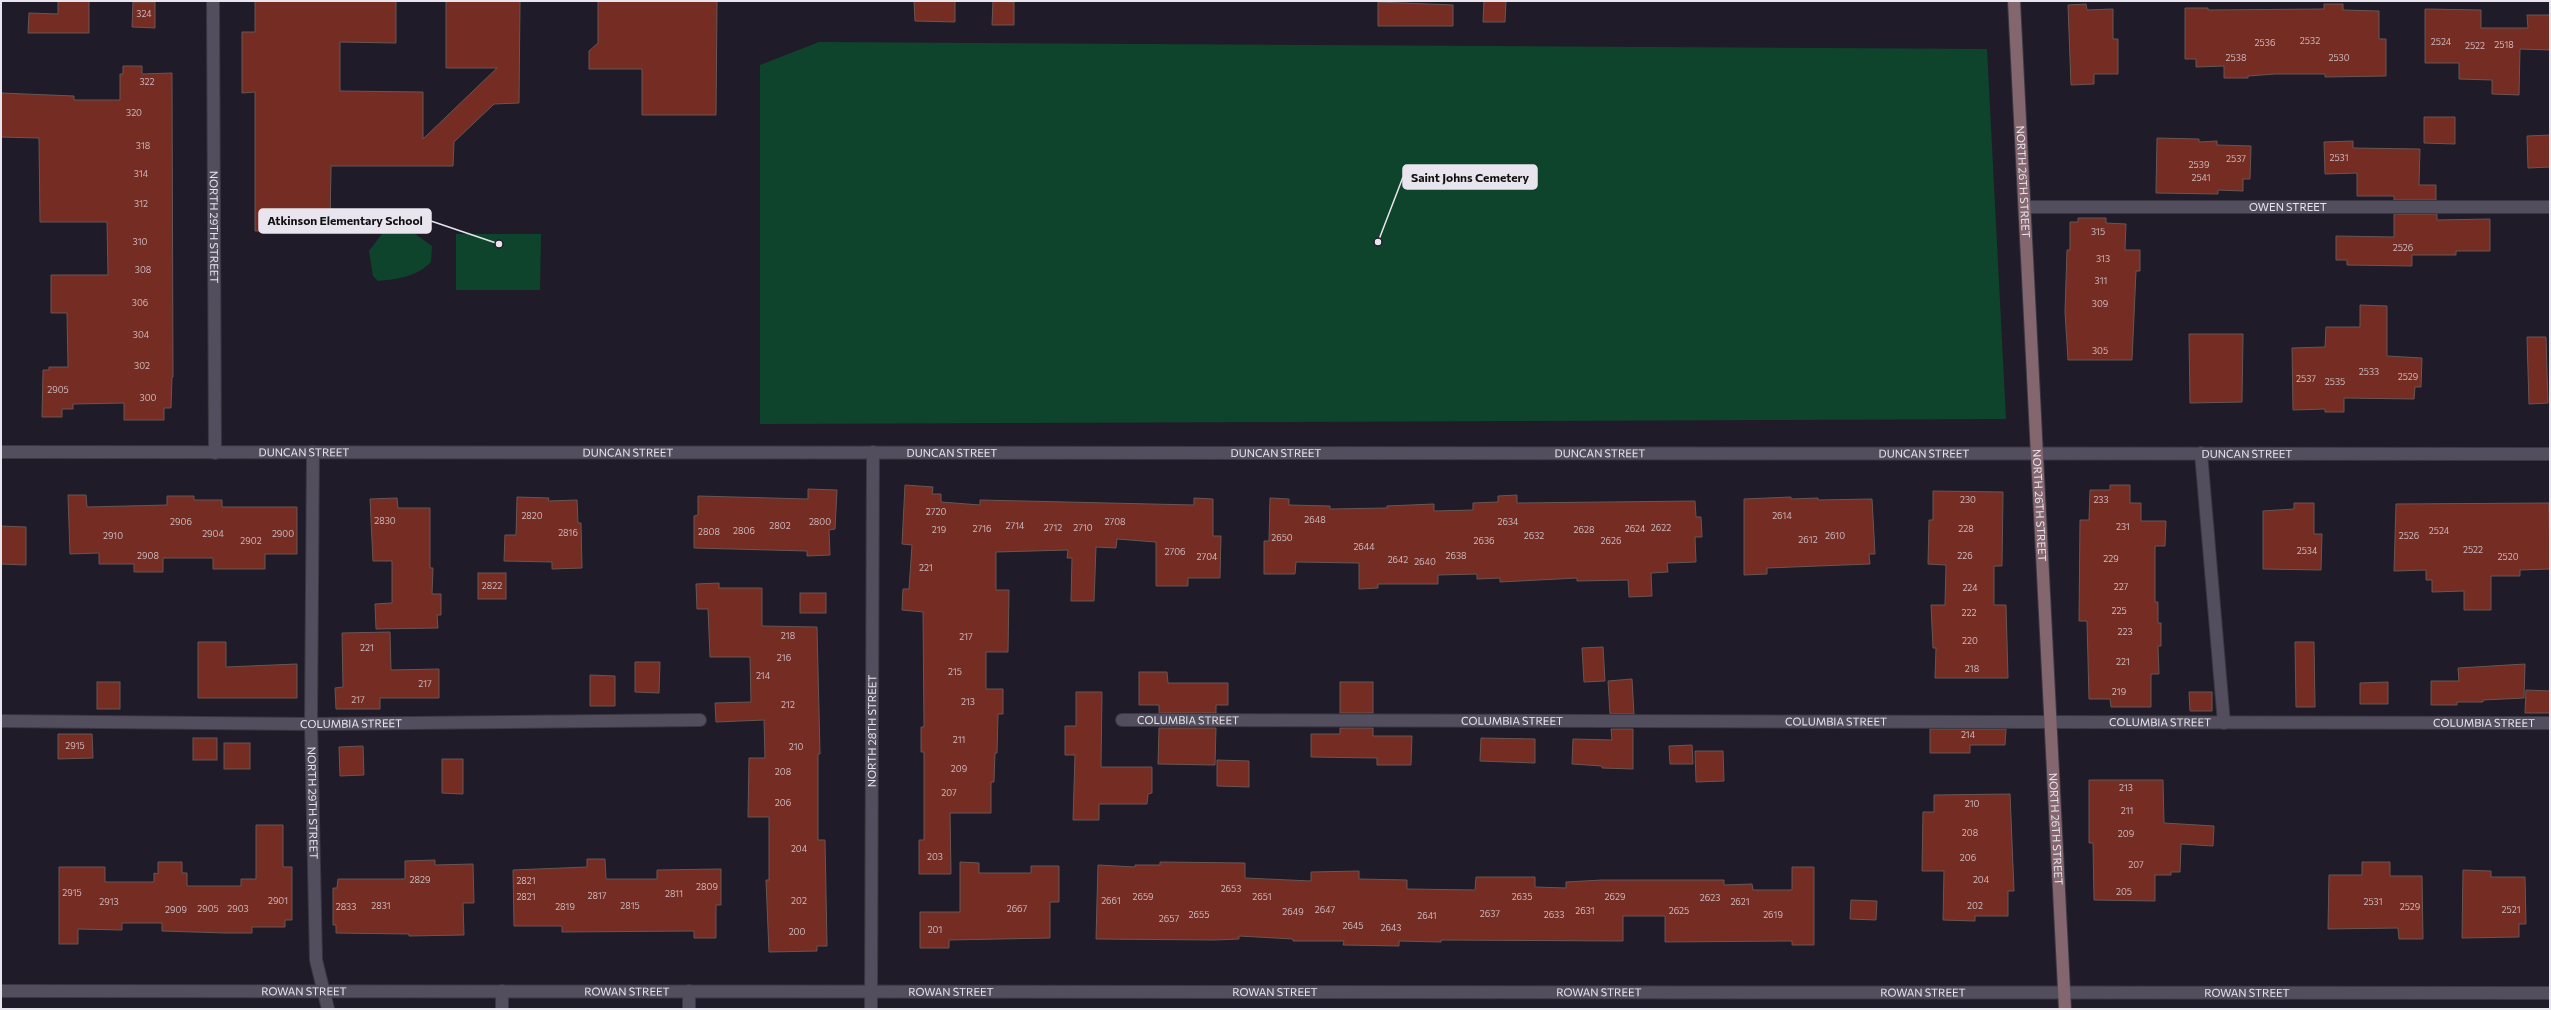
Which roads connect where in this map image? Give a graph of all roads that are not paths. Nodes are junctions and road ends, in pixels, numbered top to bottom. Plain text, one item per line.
1 (213, 1) edge
2 (2014, 1) edge
3 (2025, 207) junction
4 (2550, 207) edge
5 (1, 452) edge
6 (313, 452) junction
7 (873, 452) junction
8 (215, 453) junction
9 (2039, 454) junction
10 (2201, 454) junction
11 (2550, 454) edge
12 (700, 720) dead end
13 (1122, 720) dead end
14 (1, 721) edge
15 (2052, 723) junction
16 (2224, 723) junction
17 (2550, 723) edge
18 (311, 724) junction
19 (1, 991) edge
20 (502, 991) junction
21 (689, 991) junction
22 (871, 991) junction
23 (324, 992) junction
24 (2065, 993) junction
25 (2550, 993) edge
26 (328, 1009) edge
27 (502, 1009) edge
28 (689, 1009) edge
29 (871, 1009) edge
30 (2065, 1009) edge

1 - 8 street, NORTH 29TH STREET
2 - 3 street, NORTH 26TH STREET
3 - 4 street, OWEN STREET
3 - 9 street, NORTH 26TH STREET
5 - 8 street, DUNCAN STREET
6 - 7 street, DUNCAN STREET
6 - 8 street, DUNCAN STREET
6 - 18 street, NORTH 29TH STREET
7 - 9 street, DUNCAN STREET
7 - 22 street, NORTH 28TH STREET
9 - 10 street, DUNCAN STREET
9 - 15 street, NORTH 26TH STREET
10 - 11 street, DUNCAN STREET
10 - 16 street
12 - 18 street, COLUMBIA STREET
13 - 15 street, COLUMBIA STREET
14 - 18 street, COLUMBIA STREET
15 - 16 street, COLUMBIA STREET
15 - 24 street, NORTH 26TH STREET
16 - 17 street, COLUMBIA STREET
18 - 23 street, NORTH 29TH STREET
19 - 23 street, ROWAN STREET
20 - 21 street, ROWAN STREET
20 - 23 street, ROWAN STREET
20 - 27 street
21 - 22 street, ROWAN STREET
21 - 28 street
22 - 24 street, ROWAN STREET
22 - 29 street, NORTH 28TH STREET
23 - 26 street, NORTH 29TH STREET
24 - 25 street, ROWAN STREET
24 - 30 street, NORTH 26TH STREET

